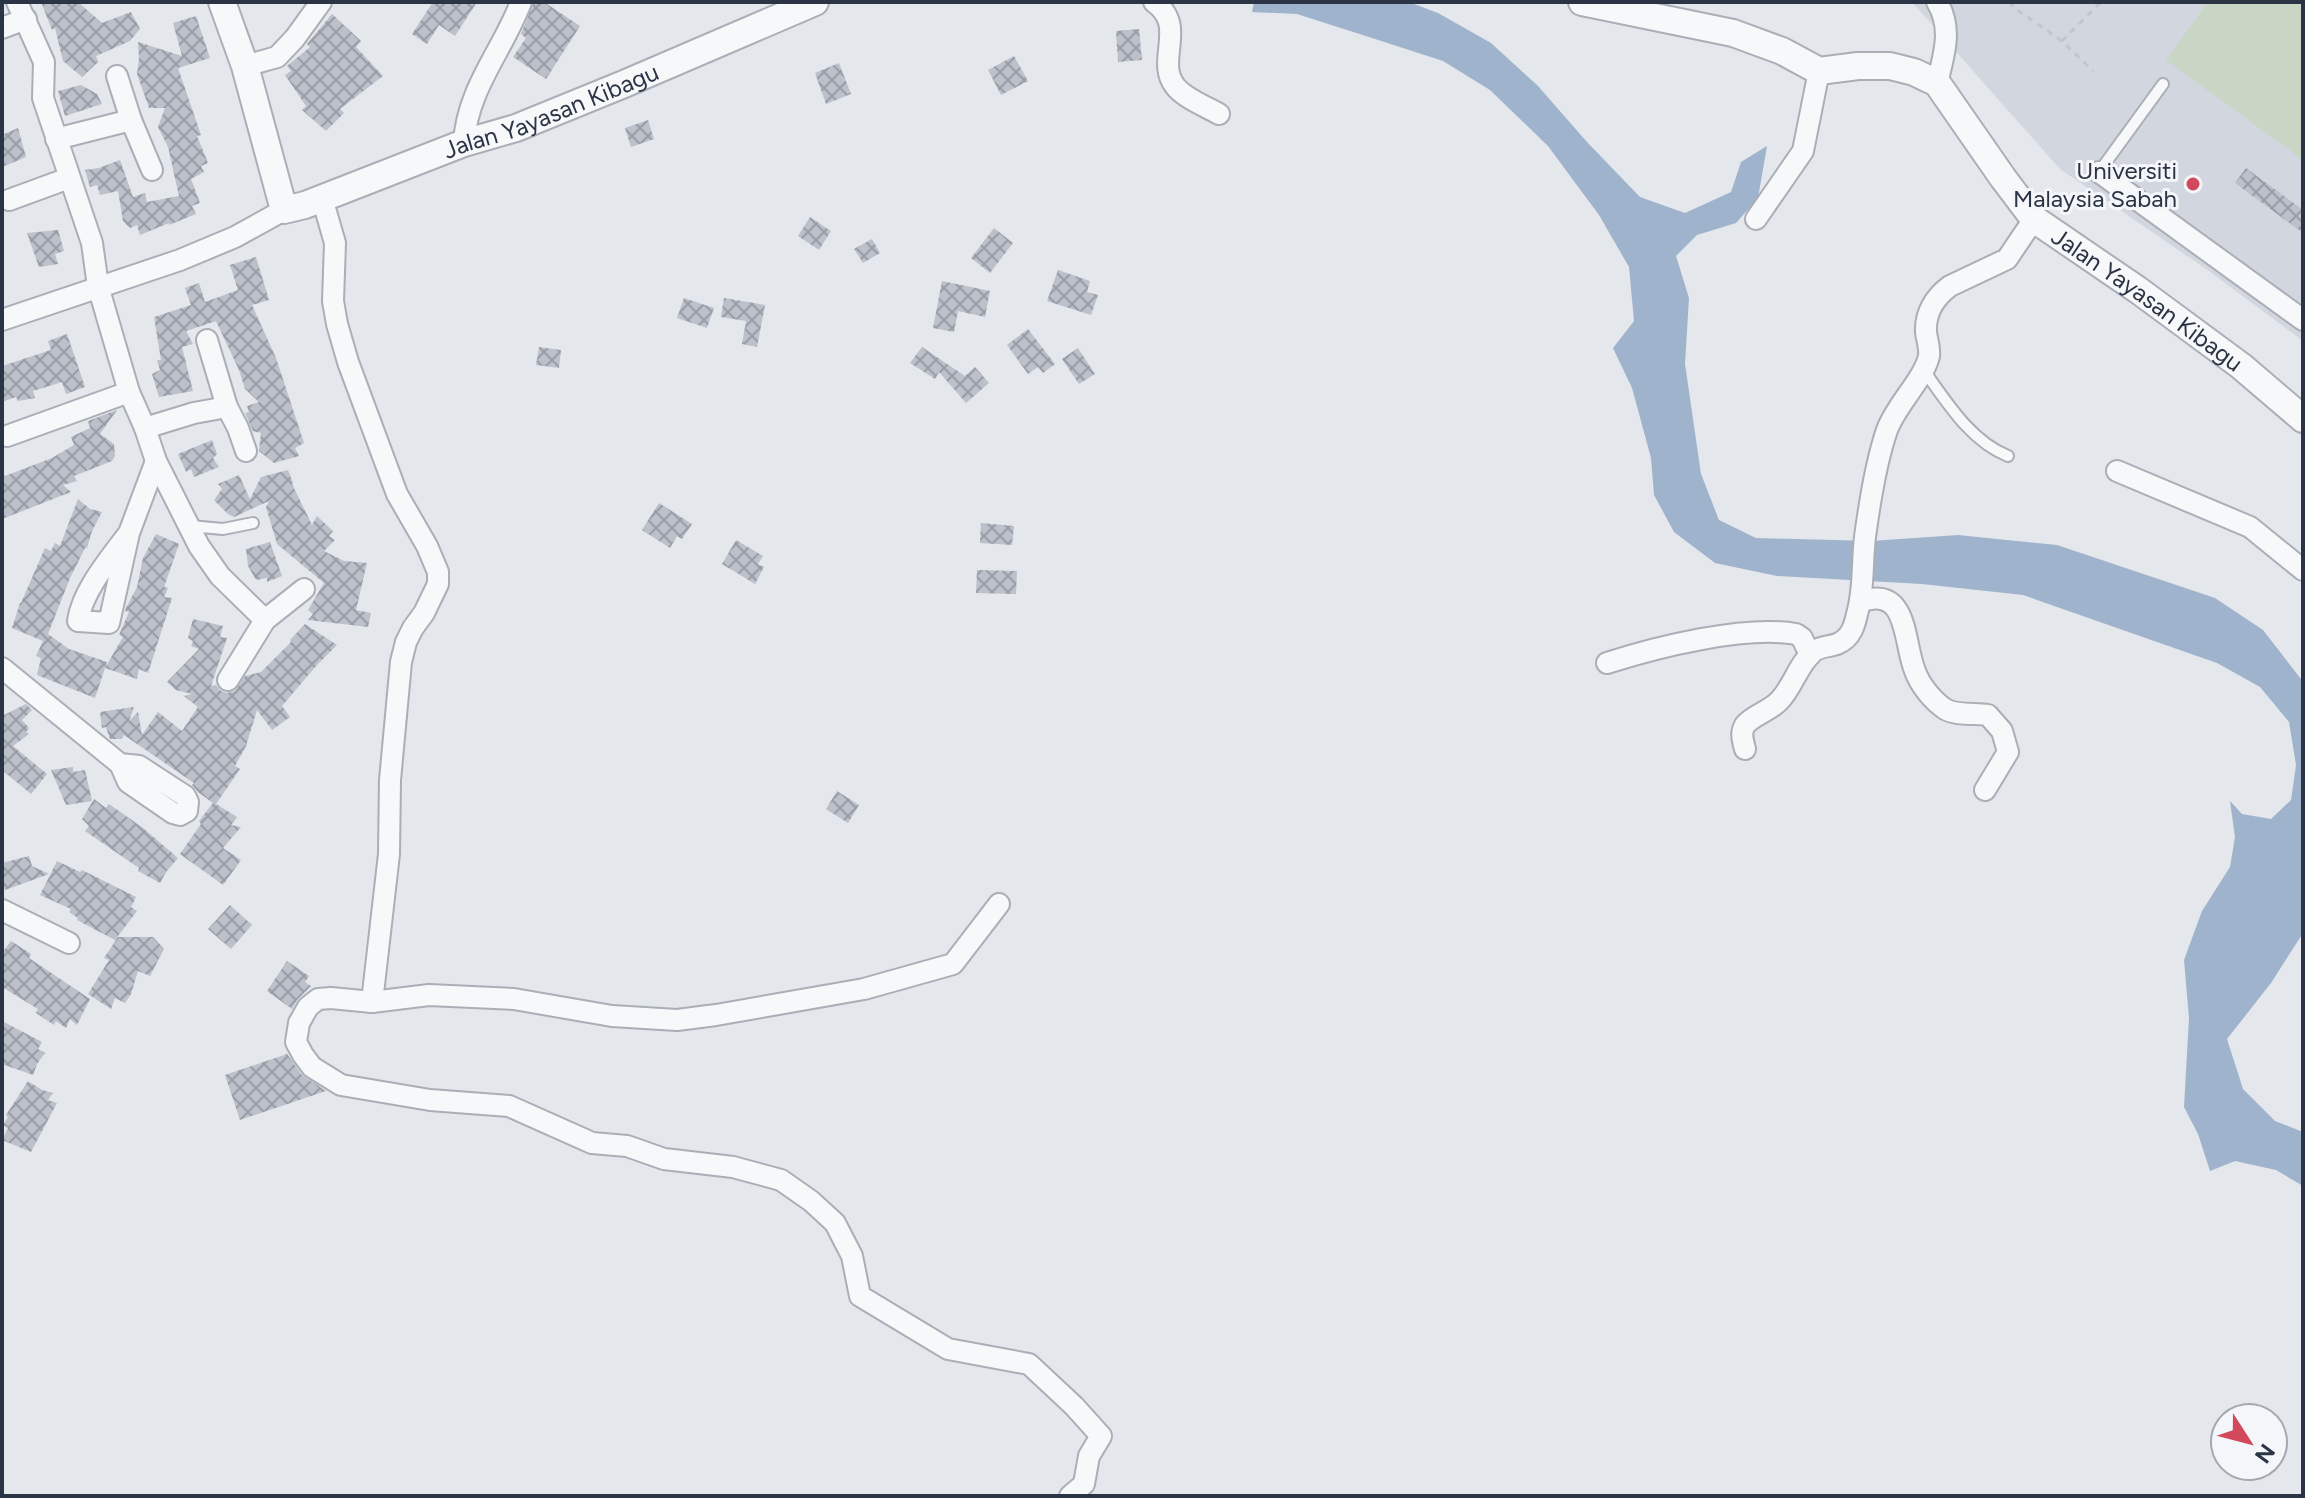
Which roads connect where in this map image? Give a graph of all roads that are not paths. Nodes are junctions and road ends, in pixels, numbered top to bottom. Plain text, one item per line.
1 (222, 2) edge
2 (321, 2) edge
3 (521, 2) edge
4 (815, 2) edge
5 (1154, 2) edge
6 (1582, 2) edge
7 (1937, 2) edge
8 (21, 11) edge
9 (2, 28) edge
10 (245, 66) junction
11 (1819, 71) junction
12 (117, 76) dead end
13 (1937, 83) junction
14 (2163, 84) dead end
15 (1219, 114) dead end
16 (131, 120) junction
17 (56, 139) junction
18 (464, 143) junction
19 (152, 170) dead end
20 (2099, 172) joint
21 (69, 178) junction
22 (322, 198) junction
23 (9, 200) dead end
24 (284, 210) junction
25 (1756, 219) dead end
26 (2034, 219) junction
27 (98, 286) junction
28 (2, 320) edge
29 (2303, 320) edge
30 (207, 340) dead end
31 (1923, 369) junction
32 (129, 392) junction
33 (227, 407) junction
34 (2303, 419) edge
35 (145, 428) junction
36 (7, 436) dead end
37 (246, 451) dead end
38 (2008, 456) dead end
39 (156, 461) junction
40 (2117, 471) dead end
41 (253, 523) dead end
42 (188, 526) junction
43 (129, 533) dead end
44 (2303, 570) edge
45 (304, 589) dead end
46 (1860, 594) junction
47 (265, 620) junction
48 (1810, 655) junction
49 (1607, 663) dead end
50 (2, 668) edge
51 (228, 680) dead end
52 (1745, 749) dead end
53 (120, 764) dead end
54 (1985, 790) dead end
55 (999, 904) dead end
56 (2, 910) edge
57 (69, 943) dead end
58 (372, 1002) junction
59 (1081, 1492) edge

1 - 10 street
2 - 10 street
3 - 18 street
4 - 18 street, Jalan Yayasan Kibagu
5 - 15 street
6 - 11 street
7 - 13 street
8 - 9 street
8 - 17 street
10 - 24 street
11 - 13 street
11 - 25 street
12 - 16 street
13 - 26 street, Jalan Yayasan Kibagu
14 - 20 lane
16 - 17 street
16 - 19 street
17 - 21 street
18 - 22 street, Jalan Yayasan Kibagu
20 - 29 street
21 - 23 street
21 - 27 street
22 - 24 street, Jalan Yayasan Kibagu
22 - 58 street
24 - 27 street
26 - 31 street
26 - 34 street, Jalan Yayasan Kibagu
27 - 28 street
27 - 32 street
30 - 33 street
31 - 38 lane
31 - 46 street
32 - 35 street
32 - 36 street
33 - 35 street
33 - 37 street
35 - 39 street
39 - 42 street
39 - 43 street
40 - 44 street
41 - 42 lane
42 - 47 street
45 - 47 street
46 - 48 street
46 - 54 street
47 - 51 street
48 - 49 street
48 - 52 street
50 - 53 street
55 - 58 street
56 - 57 street
58 - 59 street

